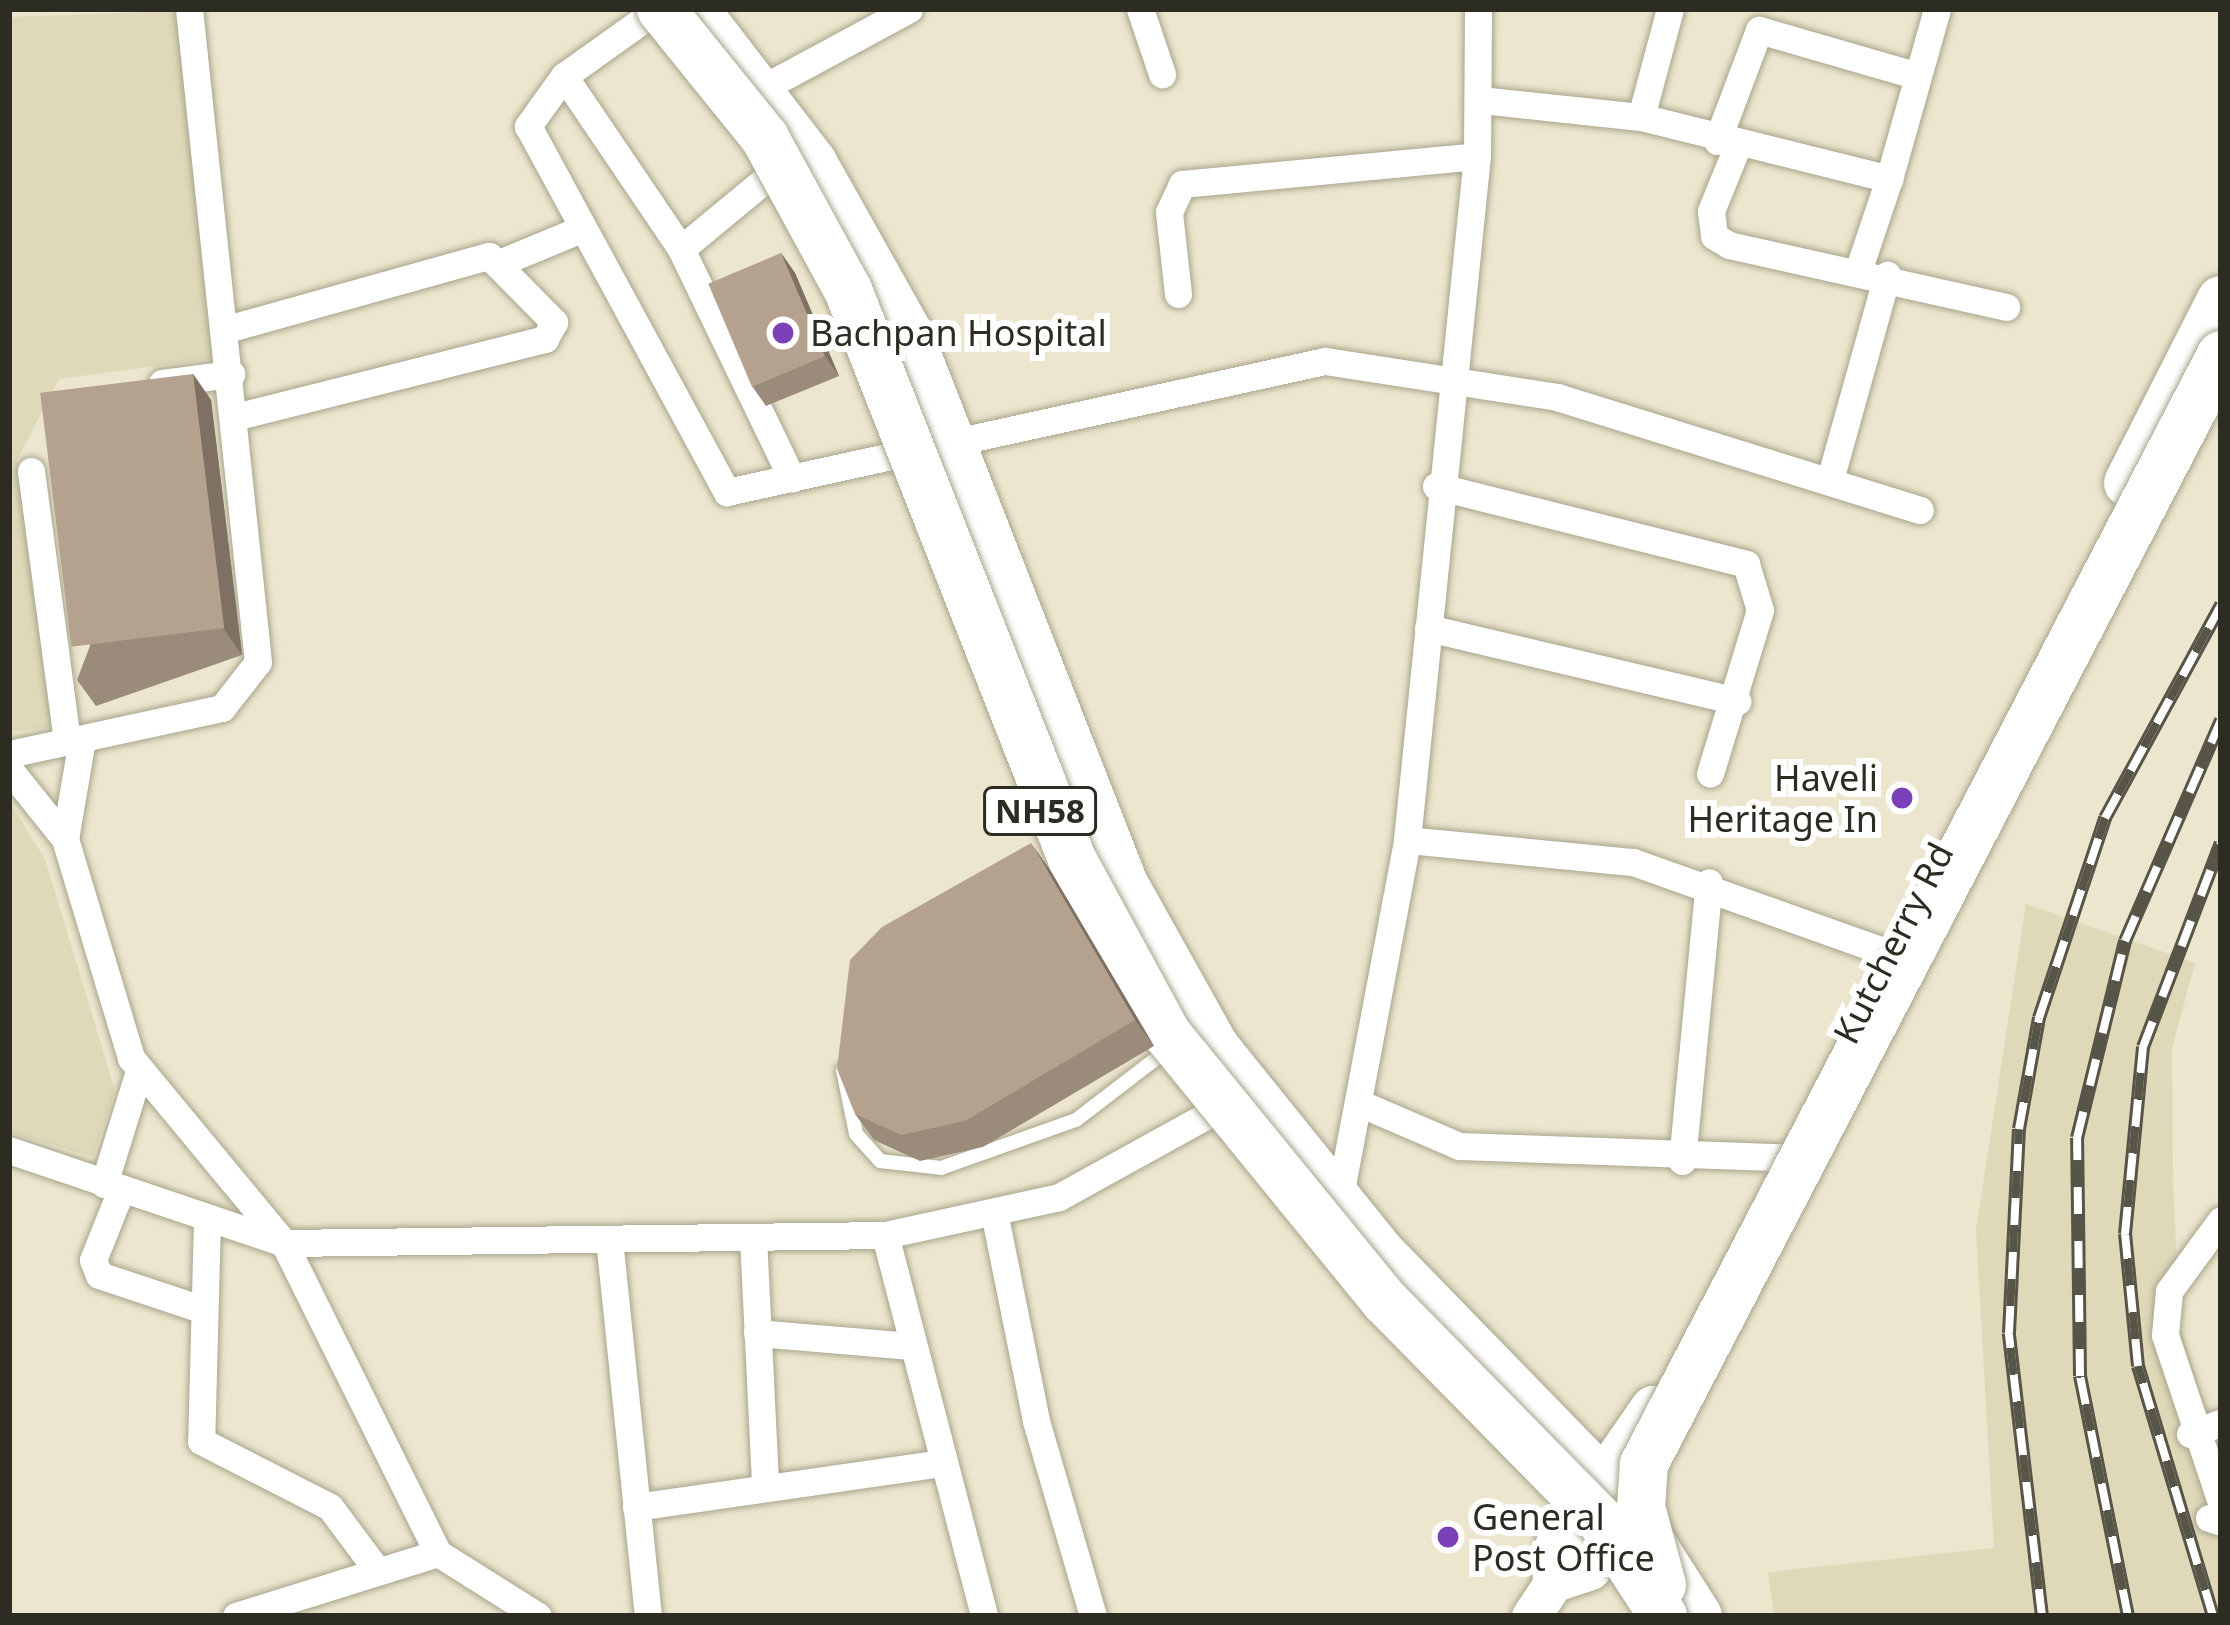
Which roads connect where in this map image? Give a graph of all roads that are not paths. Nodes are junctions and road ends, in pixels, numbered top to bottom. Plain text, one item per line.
1 (189, 9) edge
2 (909, 9) edge
3 (1140, 9) edge
4 (1478, 9) edge
5 (1670, 9) edge
6 (1937, 9) edge
7 (666, 10) edge
8 (1162, 74) dead end
9 (1916, 75) junction
10 (564, 76) junction
11 (763, 88) junction
12 (1481, 100) junction
13 (1641, 117) junction
14 (1727, 144) junction
15 (1477, 156) junction
16 (773, 173) junction
17 (1889, 179) junction
18 (578, 230) junction
19 (681, 249) junction
20 (504, 261) junction
21 (1859, 268) junction
22 (1887, 275) junction
23 (1178, 294) dead end
24 (2221, 300) edge
25 (2006, 307) dead end
26 (227, 329) junction
27 (2221, 355) edge
28 (231, 374) junction
29 (1453, 378) junction
30 (138, 386) edge
31 (2221, 397) edge
32 (238, 416) junction
33 (954, 445) junction
34 (907, 457) junction
35 (31, 471) dead end
36 (1831, 476) junction
37 (791, 479) junction
38 (1436, 485) junction
39 (1920, 510) dead end
40 (1428, 628) junction
41 (1738, 701) junction
42 (74, 741) junction
43 (9, 754) edge
44 (9, 770) edge
45 (1710, 774) dead end
46 (65, 839) junction
47 (1407, 840) junction
48 (1709, 881) junction
49 (1889, 953) junction
50 (842, 1048) edge
51 (1166, 1052) junction
52 (139, 1071) junction
53 (1359, 1102) junction
54 (1228, 1103) junction
55 (9, 1150) edge
56 (1781, 1157) junction
57 (1682, 1162) junction
58 (113, 1187) junction
59 (1339, 1201) junction
60 (994, 1217) junction
61 (207, 1219) junction
62 (2221, 1220) edge
63 (885, 1235) junction
64 (753, 1237) junction
65 (609, 1239) junction
66 (284, 1243) junction
67 (201, 1309) junction
68 (757, 1333) junction
69 (912, 1346) junction
70 (2221, 1423) edge
71 (2190, 1434) junction
72 (940, 1463) junction
73 (765, 1486) junction
74 (636, 1507) junction
75 (2217, 1514) edge
76 (1614, 1521) junction
77 (438, 1553) junction
78 (377, 1570) junction
79 (1544, 1597) edge
80 (1663, 1612) edge
81 (525, 1614) edge
82 (236, 1616) edge
83 (647, 1616) edge
84 (984, 1616) edge
85 (1093, 1616) edge

1 - 26 street
2 - 11 street
3 - 8 street
4 - 12 street
5 - 13 street
6 - 9 street
7 - 10 street
7 - 11 highway, NH58
7 - 16 highway, NH58
7 - 76 highway
7 - 80 highway, bridge
9 - 14 street
9 - 17 street
10 - 18 street
10 - 19 street
11 - 33 highway, NH58
12 - 13 street
12 - 15 street
13 - 14 street
14 - 17 street
14 - 21 street
15 - 23 street
15 - 29 street
16 - 19 street
16 - 34 highway, NH58
17 - 21 street
18 - 20 street
18 - 37 street
19 - 37 street
20 - 26 street
20 - 32 street
21 - 22 street
22 - 25 street
22 - 36 street
24 - 49 highway, Kutcherry Rd
26 - 28 street
27 - 76 highway, bridge
28 - 30 street
28 - 32 street
29 - 33 street
29 - 36 street
29 - 38 street
31 - 76 highway
32 - 42 street
33 - 34 street
33 - 54 highway, NH58
34 - 37 street
34 - 51 highway, NH58
35 - 42 street
36 - 39 street
38 - 40 street
38 - 41 street
40 - 41 street
40 - 47 street
41 - 45 street
42 - 43 street
42 - 46 street
44 - 46 street
46 - 52 street
47 - 48 street
47 - 53 street
48 - 49 street
48 - 57 street
49 - 56 highway, Kutcherry Rd
50 - 51 lane
51 - 54 highway, NH58
52 - 58 street
52 - 66 street
53 - 57 street
53 - 59 street
54 - 59 highway, NH58
54 - 60 street
54 - 76 highway, NH58
55 - 58 street
56 - 57 street
56 - 76 highway, Kutcherry Rd
58 - 61 street
58 - 67 street
59 - 76 highway, NH58
60 - 63 street
60 - 85 street
61 - 66 street
61 - 67 street
62 - 71 street
63 - 64 street
63 - 69 street
64 - 65 street
64 - 68 street
65 - 66 street
65 - 74 street
66 - 77 street
67 - 78 street
68 - 69 street
68 - 73 street
69 - 72 street
70 - 71 street
71 - 75 street
72 - 73 street
72 - 84 street
73 - 74 street
74 - 83 street
76 - 79 highway
76 - 80 highway, bridge
77 - 78 street
77 - 81 street
78 - 82 street

